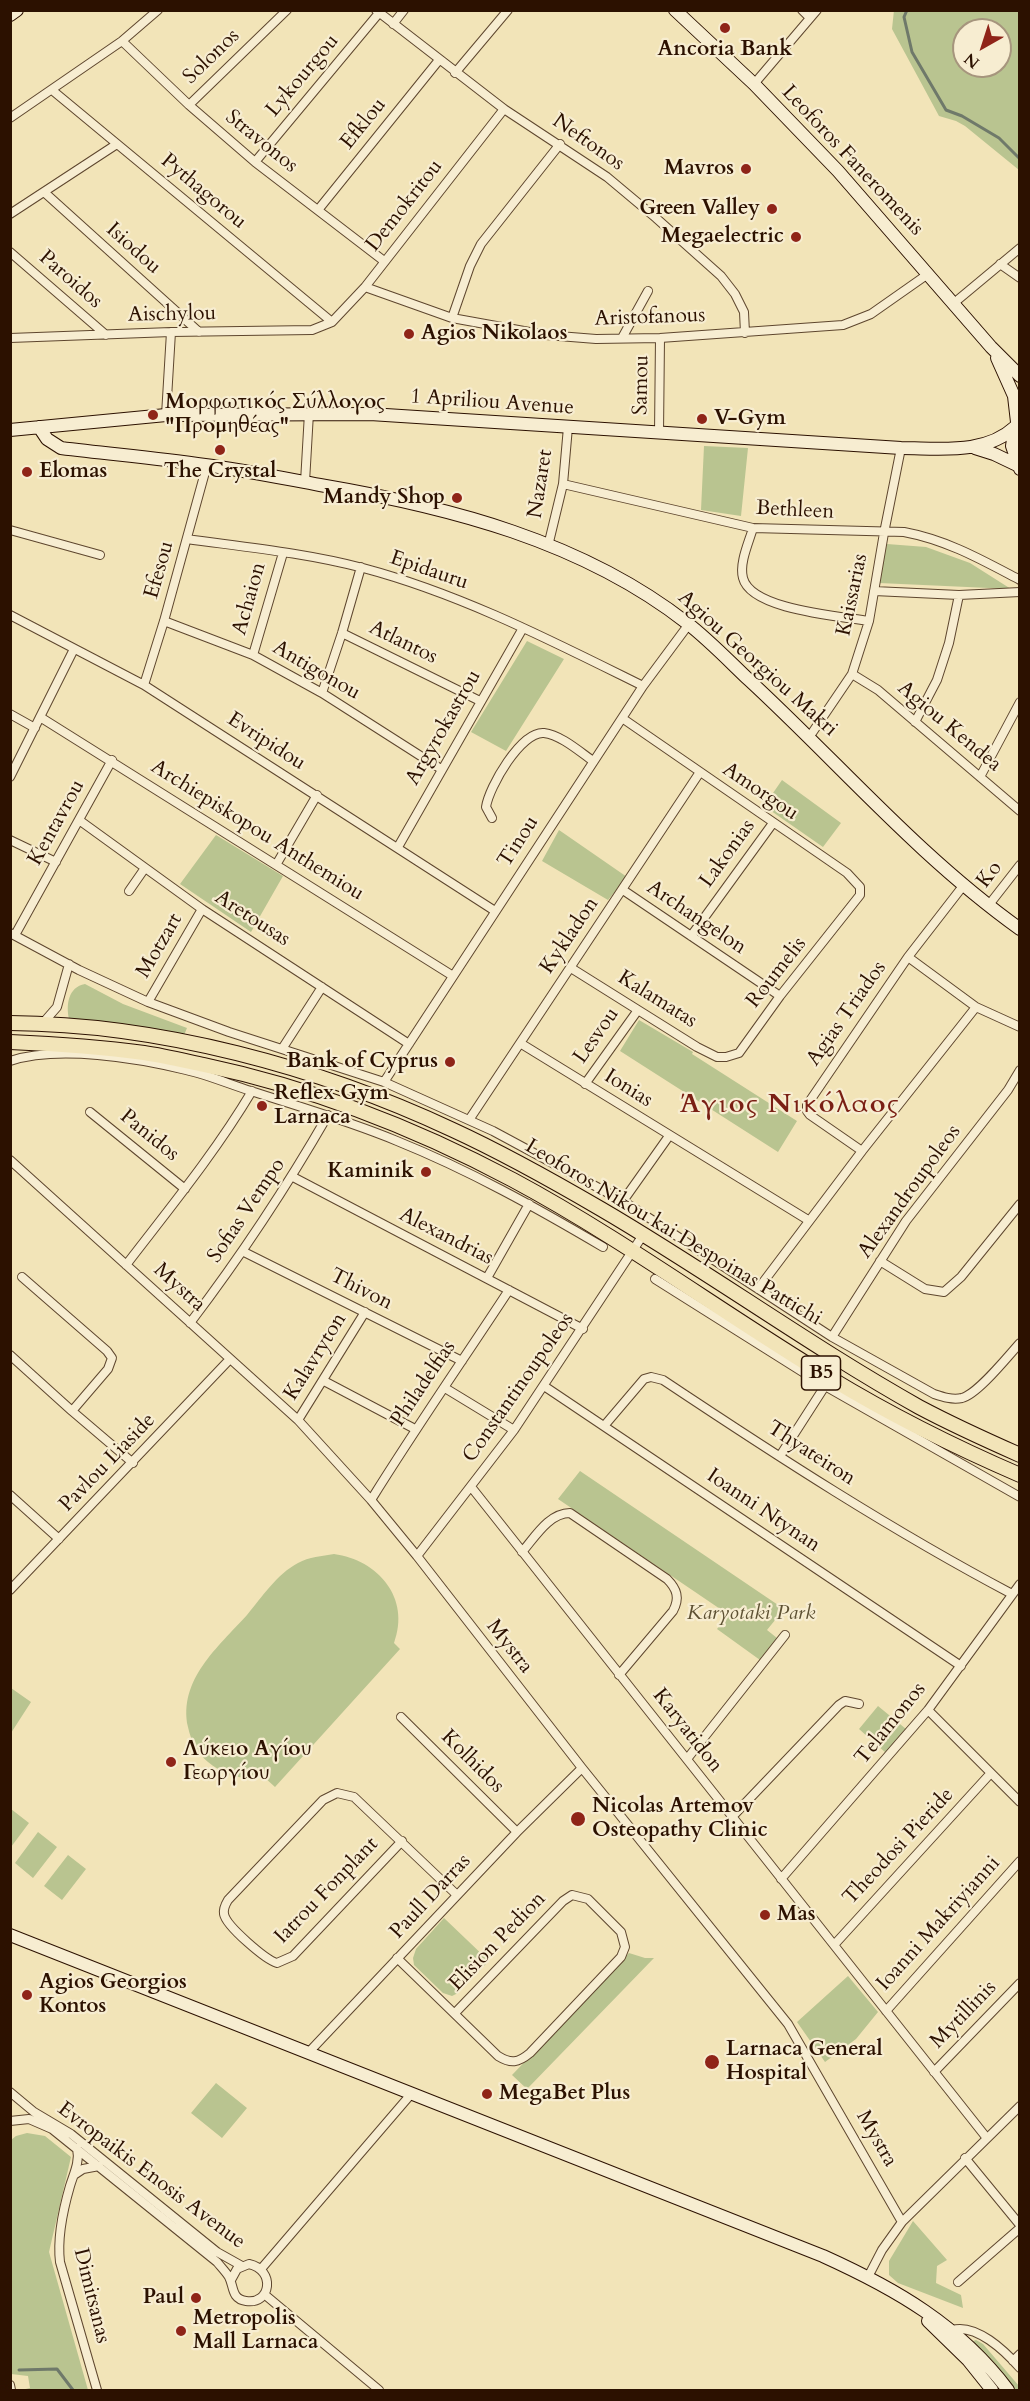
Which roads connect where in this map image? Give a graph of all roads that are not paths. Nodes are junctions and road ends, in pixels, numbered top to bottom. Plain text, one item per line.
1 (17, 10) edge
2 (158, 10) edge
3 (287, 10) edge
4 (404, 10) edge
5 (508, 10) edge
6 (675, 10) edge
7 (802, 10) edge
8 (817, 10) edge
9 (377, 12) edge
10 (10, 15) edge
11 (810, 18) junction
12 (393, 24) junction
13 (122, 41) junction
14 (439, 60) junction
15 (456, 73) junction
16 (754, 84) junction
17 (51, 90) junction
18 (189, 105) junction
19 (504, 109) junction
20 (10, 118) edge
21 (117, 144) junction
22 (560, 144) junction
23 (255, 162) junction
24 (44, 192) junction
25 (318, 210) junction
26 (10, 214) edge
27 (1020, 248) edge
28 (10, 252) edge
29 (384, 261) junction
30 (1000, 264) junction
31 (928, 274) junction
32 (1020, 278) edge
33 (365, 287) junction
34 (648, 291) dead end
35 (954, 303) junction
36 (452, 318) junction
37 (332, 322) junction
38 (171, 332) junction
39 (199, 333) junction
40 (745, 333) junction
41 (106, 335) junction
42 (10, 338) edge
43 (622, 338) junction
44 (660, 338) junction
45 (991, 347) junction
46 (1020, 375) edge
47 (309, 413) junction
48 (166, 414) junction
49 (1017, 422) edge
50 (39, 427) junction
51 (568, 427) junction
52 (10, 430) edge
53 (659, 433) junction
54 (971, 447) junction
55 (901, 448) junction
56 (207, 465) junction
57 (1018, 467) edge
58 (305, 482) junction
59 (563, 484) junction
60 (753, 528) junction
61 (10, 530) edge
62 (884, 533) junction
63 (187, 539) junction
64 (548, 546) junction
65 (283, 553) junction
66 (100, 555) dead end
67 (361, 567) junction
68 (1020, 580) edge
69 (874, 591) junction
70 (1020, 592) edge
71 (959, 595) junction
72 (10, 615) edge
73 (164, 621) junction
74 (869, 621) junction
75 (689, 624) junction
76 (523, 628) junction
77 (342, 633) junction
78 (74, 649) junction
79 (253, 655) junction
80 (852, 674) junction
81 (144, 685) junction
82 (643, 686) junction
83 (322, 693) junction
84 (480, 701) junction
85 (1019, 705) edge
86 (10, 714) edge
87 (40, 717) junction
88 (622, 718) junction
89 (915, 722) junction
90 (35, 728) junction
91 (810, 736) junction
92 (112, 760) junction
93 (593, 761) junction
94 (441, 769) junction
95 (700, 772) junction
96 (10, 777) edge
97 (980, 777) junction
98 (317, 795) junction
99 (1020, 811) edge
100 (492, 818) dead end
101 (79, 820) junction
102 (773, 823) junction
103 (10, 840) edge
104 (398, 847) junction
105 (56, 862) junction
106 (276, 865) junction
107 (1020, 865) edge
108 (146, 868) junction
109 (963, 886) junction
110 (623, 890) junction
111 (129, 891) dead end
112 (854, 904) joint
113 (988, 906) junction
114 (202, 909) junction
115 (495, 911) junction
116 (1020, 929) edge
117 (13, 934) edge
118 (691, 936) junction
119 (909, 957) junction
120 (69, 964) junction
121 (571, 968) junction
122 (453, 976) junction
123 (322, 987) junction
124 (780, 996) junction
125 (148, 1002) junction
126 (57, 1007) junction
127 (976, 1007) junction
128 (638, 1010) junction
129 (10, 1023) edge
130 (43, 1023) junction
131 (63, 1024) junction
132 (1020, 1027) edge
133 (10, 1042) edge
134 (520, 1043) junction
135 (409, 1044) junction
136 (282, 1049) junction
137 (726, 1058) joint
138 (10, 1061) edge
139 (1020, 1070) edge
140 (384, 1082) junction
141 (585, 1084) junction
142 (252, 1091) junction
143 (90, 1112) dead end
144 (328, 1115) junction
145 (469, 1120) junction
146 (669, 1136) junction
147 (862, 1151) junction
148 (10, 1160) edge
149 (292, 1177) junction
150 (185, 1189) junction
151 (624, 1201) junction
152 (1020, 1203) edge
153 (529, 1204) junction
154 (808, 1221) junction
155 (644, 1235) junction
156 (603, 1247) dead end
157 (634, 1251) junction
158 (244, 1252) junction
159 (880, 1262) junction
160 (126, 1266) junction
161 (22, 1277) dead end
162 (487, 1278) junction
163 (655, 1279) dead end
164 (758, 1289) junction
165 (509, 1290) junction
166 (365, 1312) junction
167 (190, 1323) junction
168 (583, 1329) junction
169 (832, 1337) junction
170 (1020, 1342) edge
171 (1011, 1352) junction
172 (10, 1355) edge
173 (230, 1359) junction
174 (1020, 1359) edge
175 (462, 1361) junction
176 (324, 1381) junction
177 (544, 1386) junction
178 (825, 1386) junction
179 (445, 1388) junction
180 (72, 1412) junction
181 (298, 1420) junction
182 (604, 1426) junction
183 (415, 1429) junction
184 (514, 1430) junction
185 (1020, 1455) edge
186 (780, 1456) junction
187 (133, 1463) junction
188 (1020, 1475) edge
189 (472, 1488) junction
190 (10, 1495) edge
191 (1020, 1497) edge
192 (370, 1500) junction
193 (59, 1539) junction
194 (522, 1552) junction
195 (417, 1556) junction
196 (1020, 1584) edge
197 (10, 1590) edge
198 (1012, 1594) junction
199 (785, 1635) dead end
200 (960, 1666) junction
201 (620, 1675) junction
202 (859, 1704) dead end
203 (928, 1710) junction
204 (401, 1717) dead end
205 (687, 1760) junction
206 (582, 1768) junction
207 (990, 1774) junction
208 (1020, 1802) edge
209 (732, 1817) junction
210 (517, 1832) junction
211 (402, 1841) junction
212 (1020, 1861) edge
213 (782, 1879) junction
214 (457, 1895) junction
215 (10, 1935) edge
216 (834, 1945) junction
217 (397, 1958) junction
218 (1020, 1983) edge
219 (886, 2011) junction
220 (455, 2013) junction
221 (309, 2052) junction
222 (934, 2072) junction
223 (10, 2092) edge
224 (412, 2093) junction
225 (1020, 2106) edge
226 (10, 2121) edge
227 (986, 2137) junction
228 (77, 2148) junction
229 (965, 2158) junction
230 (99, 2166) junction
231 (74, 2176) junction
232 (902, 2222) junction
233 (1020, 2226) edge
234 (242, 2266) junction
235 (261, 2269) junction
236 (868, 2277) junction
237 (231, 2280) junction
238 (958, 2283) dead end
239 (264, 2294) junction
240 (905, 2300) junction
241 (952, 2330) junction
242 (977, 2331) junction
243 (964, 2341) junction
244 (1016, 2357) edge
245 (1020, 2368) edge
246 (10, 2385) edge
247 (11, 2391) edge
248 (97, 2391) edge
249 (379, 2391) edge
250 (992, 2391) edge
251 (1008, 2391) edge

1 - 10 street
2 - 13 street
3 - 18 street, Solonos
4 - 12 street
5 - 15 street
6 - 16 street, Leoforos Faneromenis
7 - 11 street
8 - 11 street
9 - 12 street, Neftonos
9 - 23 street, Lykourgou
11 - 16 street
12 - 14 street, Neftonos
13 - 17 street
13 - 18 street, Stravonos
14 - 15 street, Neftonos
14 - 25 street, Efklou
15 - 19 street, Neftonos
16 - 31 street, Leoforos Faneromenis
17 - 20 street
17 - 21 street, Pythagorou
18 - 23 street, Stravonos
19 - 22 street, Neftonos
19 - 29 street, Demokritou
21 - 24 street
21 - 37 street, Pythagorou
22 - 36 street
22 - 40 street, Neftonos
23 - 25 street, Stravonos
24 - 26 street
24 - 39 street, Isiodou
25 - 29 street, Stravonos
27 - 30 street
28 - 41 street, Paroidos
29 - 33 street, Demokritou
30 - 32 street
30 - 35 street
31 - 35 street, Leoforos Faneromenis
31 - 40 street, Aristofanous
33 - 36 street, Aristofanous
33 - 37 street, Demokritou
34 - 43 street
35 - 45 street, Leoforos Faneromenis
36 - 43 street, Aristofanous
37 - 39 street, Aischylou
38 - 39 street, Aischylou
38 - 41 street, Aischylou
38 - 48 street
40 - 44 street, Aristofanous
41 - 42 street, Aischylou
43 - 44 street, Aristofanous
44 - 53 street, Samou
45 - 46 street, Leoforos Faneromenis
45 - 49 street, Leoforos Faneromenis
47 - 48 street, 1 Apriliou Avenue
47 - 51 street, 1 Apriliou Avenue
47 - 58 street
48 - 50 street, 1 Apriliou Avenue
49 - 54 street, 1 Apriliou Avenue
49 - 57 street, Leoforos Faneromenis
50 - 52 street, 1 Apriliou Avenue
50 - 56 street, Agiou Georgiou Makri
51 - 53 street, 1 Apriliou Avenue
51 - 59 street, Nazaret
53 - 55 street, 1 Apriliou Avenue
54 - 55 street, 1 Apriliou Avenue
54 - 57 street, 1 Apriliou Avenue
55 - 62 street, Kaissarias
56 - 58 street, Agiou Georgiou Makri
56 - 63 street, Efesou
58 - 64 street, Agiou Georgiou Makri
59 - 60 street, Bethleen
59 - 64 street, Nazaret
60 - 62 street, Bethleen
60 - 74 street
61 - 66 street
62 - 68 street, Bethleen
62 - 69 street, Kaissarias
63 - 65 street, Epidauru
63 - 73 street, Efesou
64 - 75 street, Agiou Georgiou Makri
65 - 67 street, Epidauru
65 - 79 street, Achaion
67 - 76 street, Epidauru
67 - 77 street
69 - 71 street
69 - 74 street, Kaissarias
70 - 71 street
71 - 89 street
72 - 78 street, Evripidou
73 - 79 street, Antigonou
73 - 81 street, Efesou
74 - 80 street, Kaissarias
75 - 82 street, Tinou
75 - 91 street, Agiou Georgiou Makri
76 - 82 street, Epidauru
76 - 84 street, Argyrokastrou
77 - 83 street
77 - 84 street, Atlantos
78 - 81 street, Evripidou
78 - 87 street
79 - 83 street, Antigonou
80 - 89 street, Agiou Kendea
80 - 91 street, Kaissarias
81 - 98 street, Evripidou
82 - 88 street, Tinou
83 - 94 street, Antigonou
84 - 94 street, Argyrokastrou
85 - 97 street
86 - 90 street
87 - 90 street
87 - 92 street, Archiepiskopou Anthemiou
88 - 93 street, Tinou
88 - 95 street, Amorgou
89 - 97 street, Agiou Kendea
90 - 96 street
91 - 109 street, Agiou Georgiou Makri
92 - 101 street, Kentavrou
92 - 106 street, Archiepiskopou Anthemiou
93 - 100 street
93 - 115 street, Tinou
94 - 104 street, Argyrokastrou
95 - 102 street, Amorgou
95 - 110 street, Kykladon
97 - 99 street, Agiou Kendea
98 - 104 street, Evripidou
98 - 106 street
101 - 105 street, Kentavrou
101 - 108 street, Aretousas
102 - 112 street, Amorgou
102 - 118 street, Lakonias
103 - 105 street
104 - 115 street, Evripidou
105 - 117 street, Kentavrou
106 - 122 street, Archiepiskopou Anthemiou
107 - 113 street, Ko
108 - 111 street
108 - 114 street, Aretousas
109 - 113 street, Agiou Georgiou Makri
109 - 119 street, Agias Triados
110 - 118 street, Archangelon
110 - 121 street, Kykladon
112 - 124 street, Roumelis
113 - 116 street, Agiou Georgiou Makri
114 - 123 street, Aretousas
114 - 125 street, Motzart
115 - 122 street, Tinou
117 - 120 street
118 - 124 street, Archangelon
119 - 127 street
119 - 147 street, Agias Triados
120 - 125 street
120 - 126 street
121 - 128 street, Kalamatas
121 - 134 street, Kykladon
122 - 135 street, Tinou
123 - 135 street, Aretousas
123 - 136 street
124 - 137 street, Roumelis
125 - 136 street
126 - 130 street
126 - 131 street
127 - 132 street
127 - 147 street
128 - 137 street, Kalamatas
128 - 141 street, Lesvou
129 - 130 main road, Leoforos Nikou kai Despoinas Pattichi / B5
130 - 131 main road, Leoforos Nikou kai Despoinas Pattichi / B5
131 - 155 main road, Leoforos Nikou kai Despoinas Pattichi / B5
133 - 157 main road, Leoforos Nikou kai Despoinas Pattichi / B5
134 - 141 street, Ionias
134 - 145 street, Kykladon
135 - 140 street, Tinou
136 - 140 street
138 - 142 street
139 - 159 street, Alexandroupoleos
140 - 145 street
141 - 146 street, Ionias
142 - 144 street
142 - 150 street, Panidos
143 - 150 street, Panidos
144 - 149 street, Sofias Vempo
144 - 153 street
145 - 151 street
146 - 151 street
146 - 154 street, Ionias
147 - 154 street
148 - 160 street, Mystra
149 - 158 street, Sofias Vempo
149 - 162 street, Alexandrias
150 - 160 street, Panidos
151 - 164 street
152 - 159 street
153 - 156 street
153 - 162 street
154 - 164 street
155 - 157 street, Constantinoupoleos
155 - 185 main road, Leoforos Nikou kai Despoinas Pattichi / B5
157 - 168 street, Constantinoupoleos
157 - 188 main road, Leoforos Nikou kai Despoinas Pattichi / B5
158 - 166 street, Thivon
158 - 167 street, Sofias Vempo
159 - 169 street, Alexandroupoleos
160 - 167 street, Mystra
161 - 180 street
162 - 165 street, Alexandrias
163 - 178 street
164 - 169 street
165 - 168 street, Alexandrias
165 - 175 street, Philadelfias
166 - 175 street, Thivon
166 - 176 street, Kalavryton
167 - 173 street, Mystra
168 - 177 street, Constantinoupoleos
169 - 171 street
170 - 171 street
171 - 174 street
172 - 180 street
173 - 181 street, Mystra
173 - 187 street, Pavlou Liaside
175 - 179 street, Philadelfias
176 - 181 street, Kalavryton
176 - 183 street
177 - 182 street, Ioanni Ntynan
177 - 184 street, Constantinoupoleos
178 - 186 street
178 - 191 street
179 - 183 street, Philadelfias
179 - 184 street
180 - 187 street
181 - 192 street, Mystra
182 - 186 street, Thyateiron
182 - 200 street, Ioanni Ntynan
183 - 192 street, Philadelfias
184 - 189 street, Constantinoupoleos
186 - 198 street, Thyateiron
187 - 193 street, Pavlou Liaside
189 - 194 street, Karyatidon
189 - 195 street, Constantinoupoleos
190 - 193 street
192 - 195 street, Mystra
193 - 197 street, Pavlou Liaside
194 - 201 street, Karyatidon
194 - 201 street
195 - 206 street, Mystra
196 - 198 street, Telamonos
198 - 200 street, Telamonos
199 - 205 street
200 - 203 street, Telamonos
201 - 205 street, Karyatidon
202 - 209 street
203 - 207 street
203 - 213 street, Telamonos
204 - 210 street, Kolhidos
205 - 209 street, Karyatidon
206 - 210 street, Paull Darras
206 - 232 street, Mystra
207 - 208 street
207 - 216 street, Theodosi Pieride
209 - 213 street, Karyatidon
210 - 214 street, Paull Darras
211 - 211 street, Iatrou Fonplant
211 - 214 street, Iatrou Fonplant
212 - 219 street, Ioanni Makriyianni
213 - 216 street, Karyatidon
214 - 217 street, Paull Darras
215 - 221 street
216 - 219 street, Karyatidon
217 - 220 street, Elision Pedion
217 - 221 street, Paull Darras
218 - 222 street, Mytillinis
219 - 222 street, Karyatidon
220 - 220 street, Elision Pedion
221 - 224 street
222 - 227 street, Karyatidon
223 - 234 street, Evropaikis Enosis Avenue
224 - 235 street
224 - 236 street
225 - 227 street
226 - 228 street, Evropaikis Enosis Avenue
227 - 229 street
228 - 230 street, Evropaikis Enosis Avenue
228 - 231 street, Dimitsanas
229 - 232 street
229 - 233 street
230 - 231 street
230 - 237 street, Evropaikis Enosis Avenue
231 - 248 street, Dimitsanas
232 - 236 street
233 - 238 street
234 - 235 street, Evropaikis Enosis Avenue
234 - 237 street, Evropaikis Enosis Avenue
235 - 239 street, Evropaikis Enosis Avenue
236 - 240 street
237 - 239 street, Evropaikis Enosis Avenue
239 - 249 street
240 - 241 street
240 - 250 street
241 - 242 street
241 - 243 street
242 - 243 street
242 - 244 street
243 - 251 street
244 - 245 street
246 - 247 street

